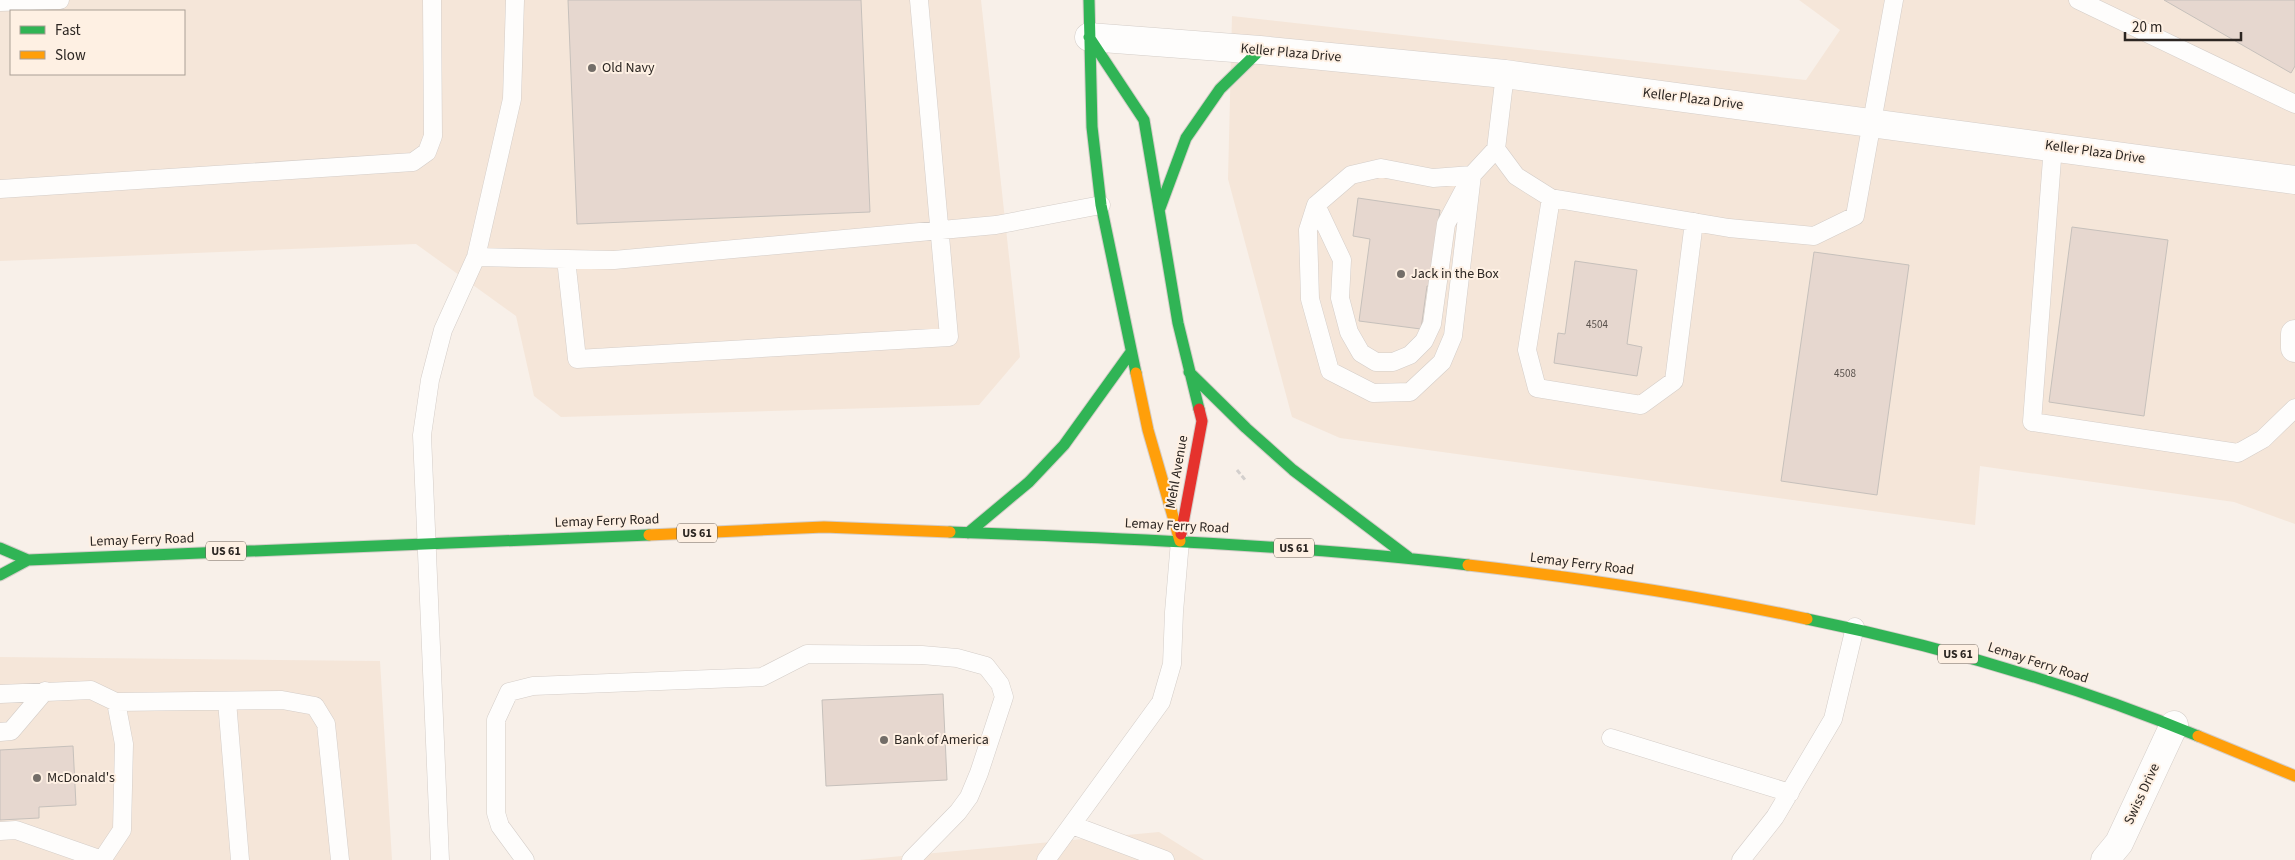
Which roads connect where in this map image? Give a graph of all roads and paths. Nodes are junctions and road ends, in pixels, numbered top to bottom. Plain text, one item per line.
1 (60, 0) edge
2 (432, 0) edge
3 (515, 0) edge
4 (919, 0) edge
5 (1089, 0) edge
6 (1894, 0) edge
7 (2078, 0) edge
8 (0, 2) edge
9 (1089, 37) junction
10 (1260, 50) junction
11 (1504, 74) junction
12 (2295, 104) edge
13 (1871, 122) junction
14 (2053, 146) junction
15 (1496, 148) junction
16 (1472, 176) junction
17 (2295, 180) edge
18 (0, 189) edge
19 (1551, 198) junction
20 (1316, 204) junction
21 (1101, 205) junction
22 (1159, 209) junction
23 (1694, 222) junction
24 (939, 230) junction
25 (476, 257) junction
26 (566, 259) junction
27 (2295, 334) edge
28 (2295, 348) edge
29 (1131, 352) junction
30 (1189, 372) junction
31 (2295, 408) edge
32 (1237, 470) dead end
33 (1246, 481) dead end
34 (968, 533) junction
35 (1180, 540) junction
36 (425, 544) junction
37 (0, 548) edge
38 (1408, 557) junction
39 (28, 560) junction
40 (0, 576) edge
41 (1855, 627) junction
42 (45, 692) junction
43 (0, 694) edge
44 (227, 701) junction
45 (116, 702) junction
46 (2174, 725) junction
47 (0, 732) edge
48 (1611, 738) dead end
49 (2295, 776) edge
50 (1790, 793) junction
51 (1072, 825) junction
52 (0, 831) edge
53 (101, 860) edge
54 (240, 860) edge
55 (340, 860) edge
56 (440, 860) edge
57 (525, 860) edge
58 (911, 860) edge
59 (1046, 860) edge
60 (1165, 860) edge
61 (1741, 860) edge
62 (2105, 860) edge

1 - 8 lane
2 - 18 lane
3 - 25 lane
4 - 24 lane
5 - 9 main road, Mehl Avenue
6 - 13 lane
7 - 12 lane
9 - 10 street, Keller Plaza Drive
9 - 21 main road, Mehl Avenue
9 - 22 main road, Mehl Avenue
10 - 11 street, Keller Plaza Drive
10 - 22 main road
11 - 13 street, Keller Plaza Drive
11 - 15 lane
13 - 14 street, Keller Plaza Drive
13 - 23 lane
14 - 17 street, Keller Plaza Drive
14 - 31 lane
15 - 16 lane
15 - 19 lane
16 - 20 lane
16 - 20 lane
16 - 20 lane
19 - 23 lane
19 - 23 lane
21 - 24 lane
21 - 29 main road, Mehl Avenue
22 - 30 main road, Mehl Avenue
24 - 26 lane
24 - 26 lane
25 - 26 lane
25 - 36 lane
27 - 28 street
29 - 34 main road
29 - 35 main road, Mehl Avenue
30 - 35 main road, Mehl Avenue
30 - 38 main road
32 - 33 path
34 - 35 main road, Lemay Ferry Road / US 61
34 - 36 main road, Lemay Ferry Road / US 61
35 - 38 main road, Lemay Ferry Road / US 61
35 - 51 lane
36 - 39 main road, Lemay Ferry Road / US 61
36 - 56 lane
37 - 39 main road, Lemay Ferry Road / US 61
38 - 41 main road, Lemay Ferry Road / US 61
39 - 40 main road, Lemay Ferry Road / US 61
41 - 46 main road, Lemay Ferry Road / US 61
41 - 50 lane
42 - 43 lane
42 - 45 lane
42 - 47 lane
44 - 45 lane
44 - 54 lane
44 - 55 lane
45 - 53 lane
46 - 49 main road, Lemay Ferry Road / US 61
46 - 62 street, Swiss Drive
48 - 50 lane
50 - 61 lane
51 - 59 lane
51 - 60 lane
52 - 53 lane
57 - 58 lane

